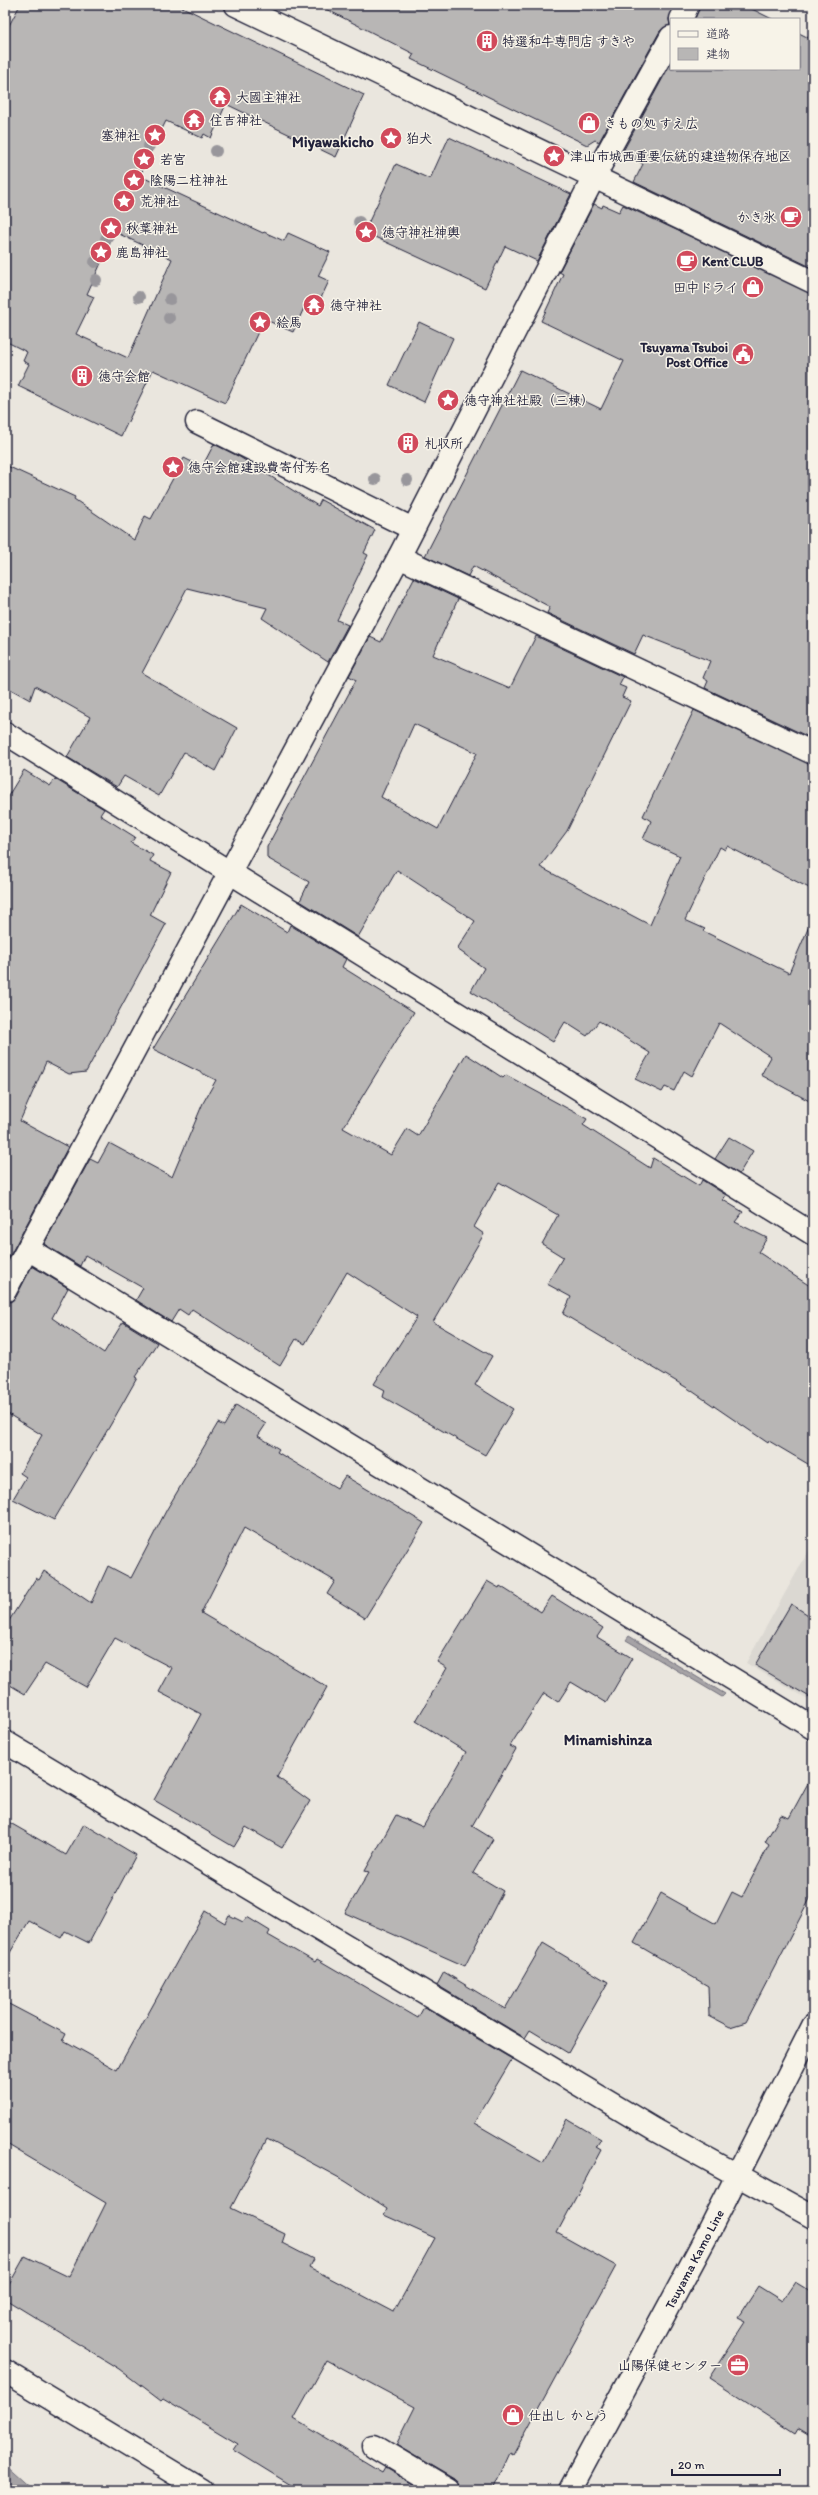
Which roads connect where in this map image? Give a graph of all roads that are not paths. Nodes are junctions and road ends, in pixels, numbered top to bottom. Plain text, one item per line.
1 (236, 5) edge
2 (688, 5) edge
3 (682, 18) edge
4 (670, 39) edge
5 (594, 177) junction
6 (813, 282) edge
7 (197, 422) dead end
8 (413, 530) junction
9 (399, 557) junction
10 (5, 734) edge
11 (813, 753) edge
12 (230, 874) junction
13 (813, 1234) edge
14 (28, 1249) junction
15 (5, 1291) edge
16 (813, 1728) edge
17 (5, 1742) edge
18 (813, 2026) edge
19 (737, 2175) junction
20 (813, 2217) edge
21 (5, 2371) edge
22 (374, 2446) dead end
23 (202, 2490) edge
24 (448, 2490) edge
25 (570, 2490) edge

1 - 5 street
2 - 3 street
4 - 5 street
5 - 6 street
5 - 8 street
7 - 8 street
8 - 9 street
9 - 11 street
9 - 12 street
10 - 12 street
12 - 13 street
12 - 14 street
14 - 15 street
14 - 16 street
17 - 19 street
18 - 19 street, Tsuyama Kamo Line
19 - 20 street
19 - 25 street, Tsuyama Kamo Line
21 - 23 street
22 - 24 street

